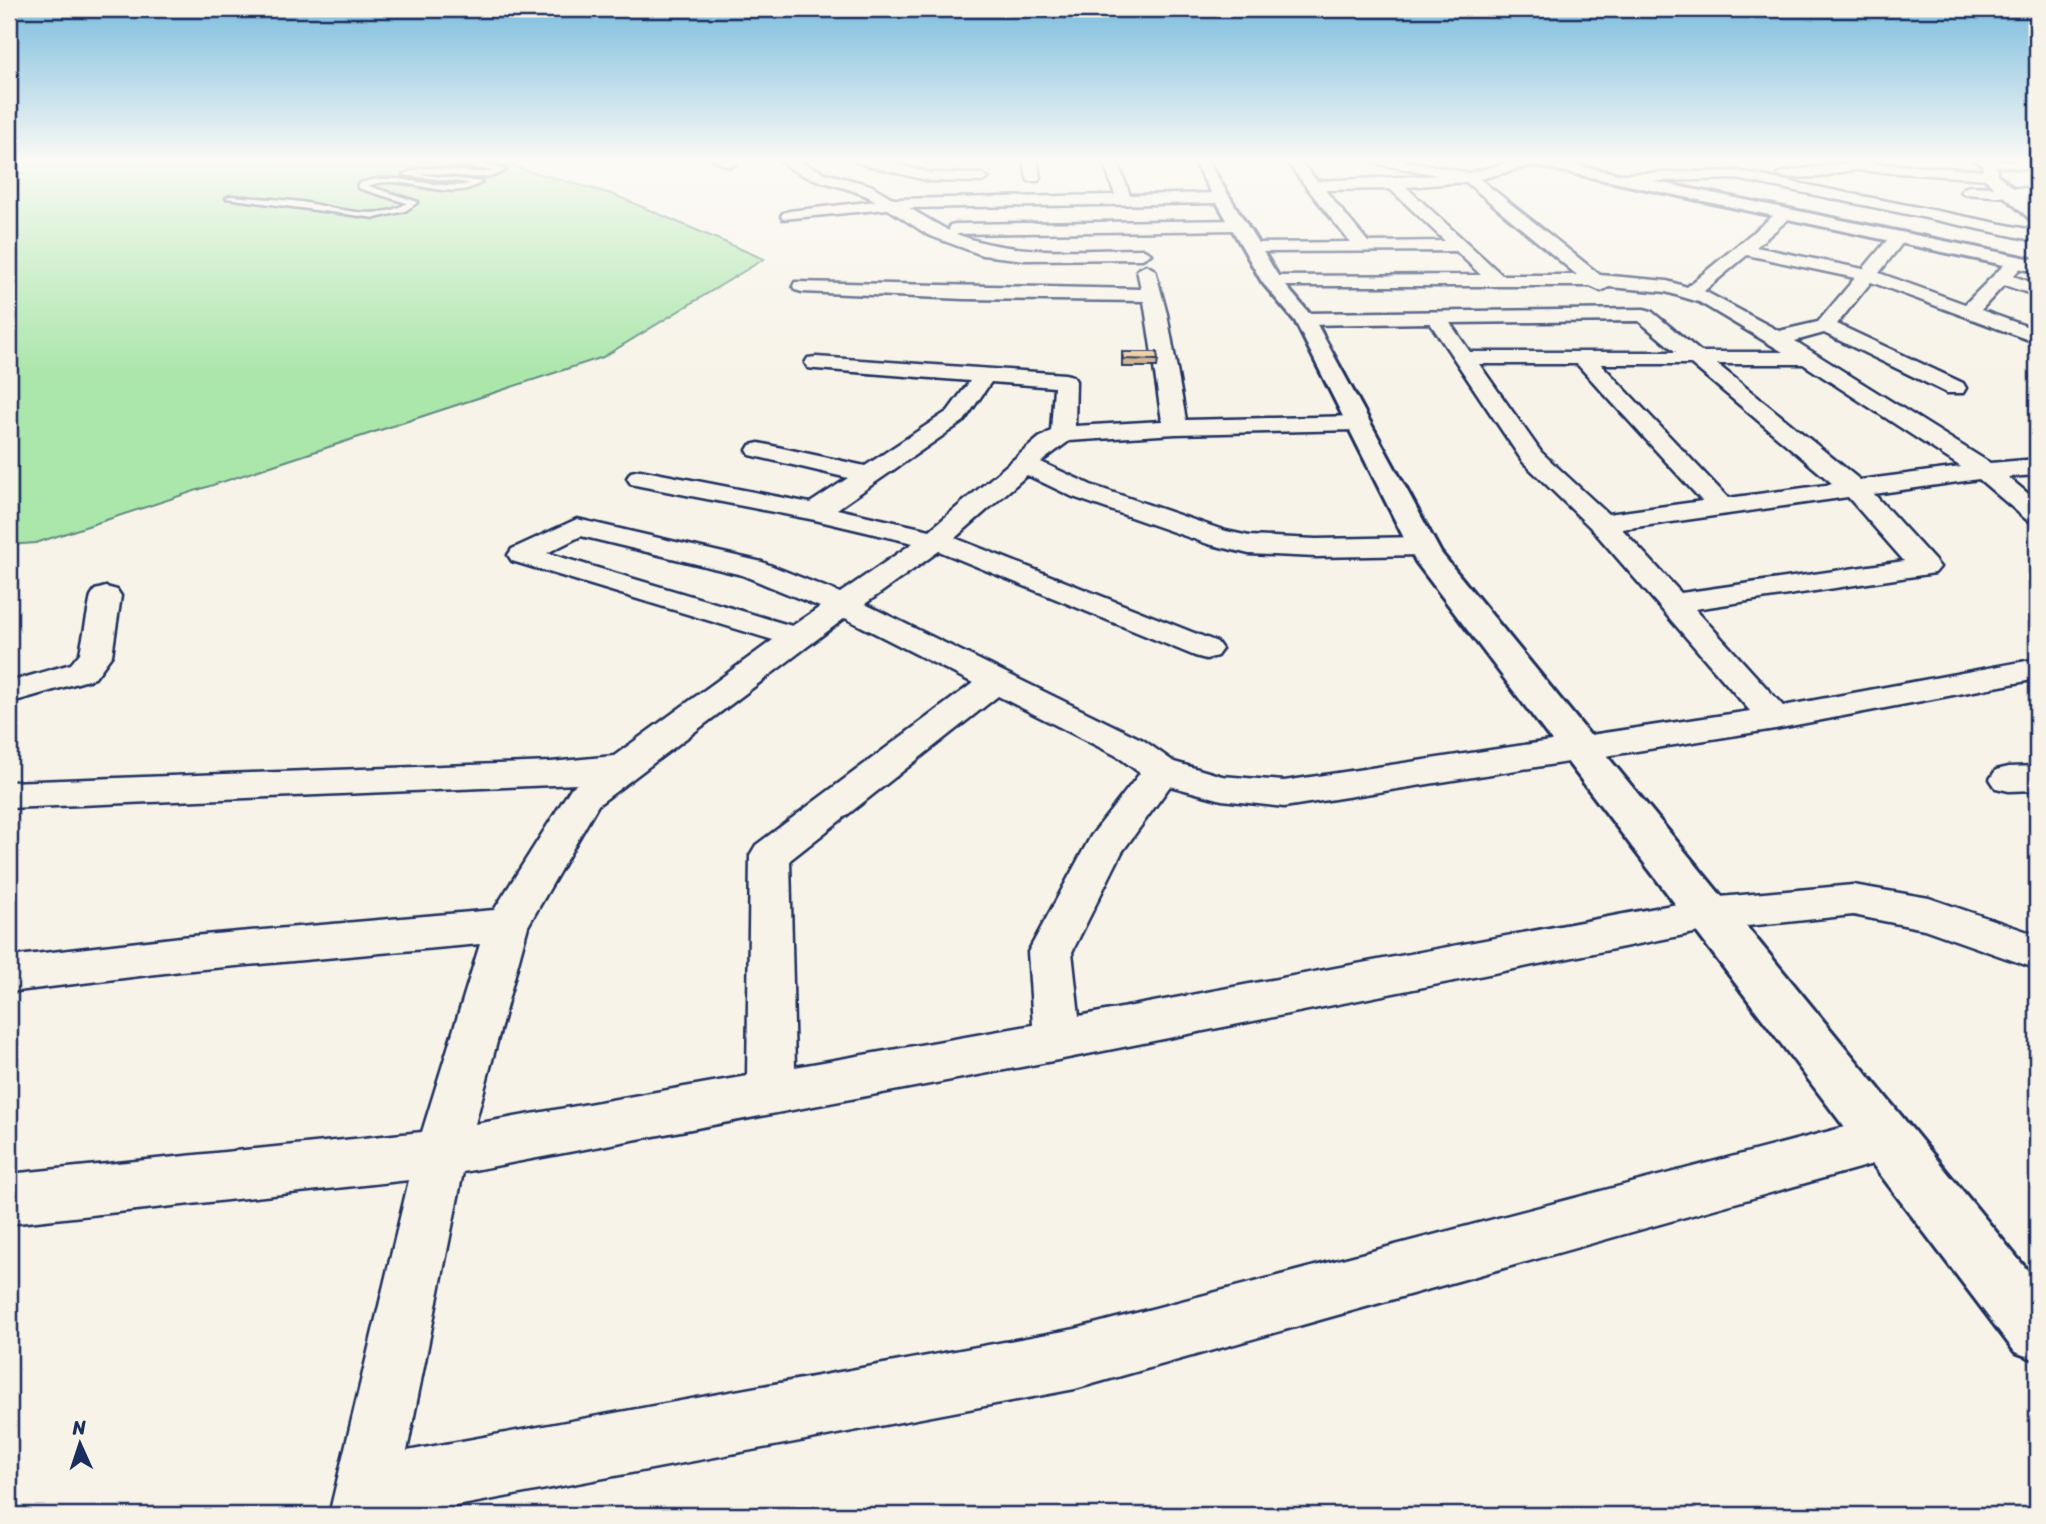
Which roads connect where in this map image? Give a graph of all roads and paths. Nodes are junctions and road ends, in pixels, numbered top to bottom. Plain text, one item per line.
1 (936, 231) edge
2 (1135, 231) edge
3 (1242, 231) edge
4 (1277, 231) edge
5 (1350, 231) edge
6 (1443, 231) edge
7 (1534, 231) edge
8 (1764, 231) edge
9 (1871, 231) edge
10 (2012, 231) edge
11 (2037, 236) edge
12 (1899, 237) junction
13 (1459, 246) junction
14 (1363, 247) junction
15 (1743, 249) junction
16 (1142, 254) junction
17 (2017, 262) junction
18 (2037, 266) edge
19 (1868, 275) junction
20 (2000, 278) junction
21 (1497, 280) junction
22 (1593, 280) junction
23 (1272, 282) junction
24 (802, 286) dead end
25 (2037, 290) edge
26 (1692, 292) junction
27 (1152, 295) junction
28 (1968, 312) junction
29 (1644, 315) junction
30 (1436, 318) junction
31 (1304, 320) junction
32 (1825, 326) junction
33 (2037, 337) edge
34 (1776, 338) junction
35 (1464, 358) junction
36 (1583, 358) junction
37 (1696, 358) junction
38 (1805, 358) junction
39 (816, 363) dead end
40 (986, 374) junction
41 (1955, 387) dead end
42 (1358, 423) junction
43 (1175, 428) junction
44 (1063, 434) junction
45 (759, 450) dead end
46 (1026, 464) junction
47 (2037, 467) edge
48 (1985, 471) junction
49 (871, 475) junction
50 (640, 478) dead end
51 (1856, 489) junction
52 (1721, 507) junction
53 (815, 512) junction
54 (2037, 514) edge
55 (1602, 523) junction
56 (936, 540) junction
57 (1422, 546) junction
58 (106, 596) dead end
59 (1674, 603) junction
60 (843, 605) junction
61 (797, 637) junction
62 (1206, 649) dead end
63 (2037, 669) edge
64 (995, 682) junction
65 (9, 693) edge
66 (1775, 718) junction
67 (1580, 750) junction
68 (623, 767) junction
69 (1161, 771) junction
70 (9, 795) edge
71 (1709, 914) junction
72 (507, 925) junction
73 (2037, 952) edge
74 (9, 974) edge
75 (1058, 1040) junction
76 (771, 1093) junction
77 (1887, 1139) junction
78 (442, 1153) junction
79 (9, 1199) edge
80 (2037, 1330) edge
81 (365, 1503) edge

1 - 16 street
2 - 16 street
3 - 23 street
4 - 14 street
5 - 14 street
6 - 13 street
7 - 22 street
8 - 15 street
9 - 12 street
10 - 11 street
12 - 17 street
12 - 19 street
13 - 14 street
13 - 21 street
15 - 19 street
15 - 26 street
16 - 27 street
17 - 18 street
17 - 20 street
19 - 28 street
19 - 32 street
20 - 25 street
20 - 28 street
21 - 22 street
21 - 23 street
22 - 26 street
22 - 29 street
23 - 31 street
24 - 27 street
26 - 34 street
27 - 43 street
28 - 33 street
29 - 30 street
29 - 37 street
30 - 31 street
30 - 35 street
31 - 42 street
32 - 34 street
32 - 41 street
34 - 38 street
35 - 36 street
35 - 55 street
36 - 37 street
36 - 52 street
37 - 38 street
37 - 51 street
38 - 48 street
39 - 40 street
40 - 44 street
40 - 49 street
42 - 43 street
42 - 57 street
43 - 44 street
44 - 46 street
45 - 49 street
46 - 56 street
46 - 57 street
47 - 48 street
48 - 51 street
48 - 54 street
49 - 53 street
50 - 53 street
51 - 52 street
51 - 59 street
52 - 55 street
53 - 56 street
55 - 59 street
56 - 60 street
56 - 62 street
57 - 67 street
58 - 65 street
59 - 66 street
60 - 61 street
60 - 61 street
60 - 64 street
61 - 68 street
63 - 66 street
64 - 69 street
64 - 76 street
66 - 67 street
67 - 69 street
67 - 71 street
68 - 70 street
68 - 72 street
69 - 75 street
71 - 73 street
71 - 75 street
71 - 77 street
72 - 74 street
72 - 78 street
75 - 76 street
76 - 78 street
77 - 80 street
77 - 81 street
78 - 79 street
78 - 81 street

